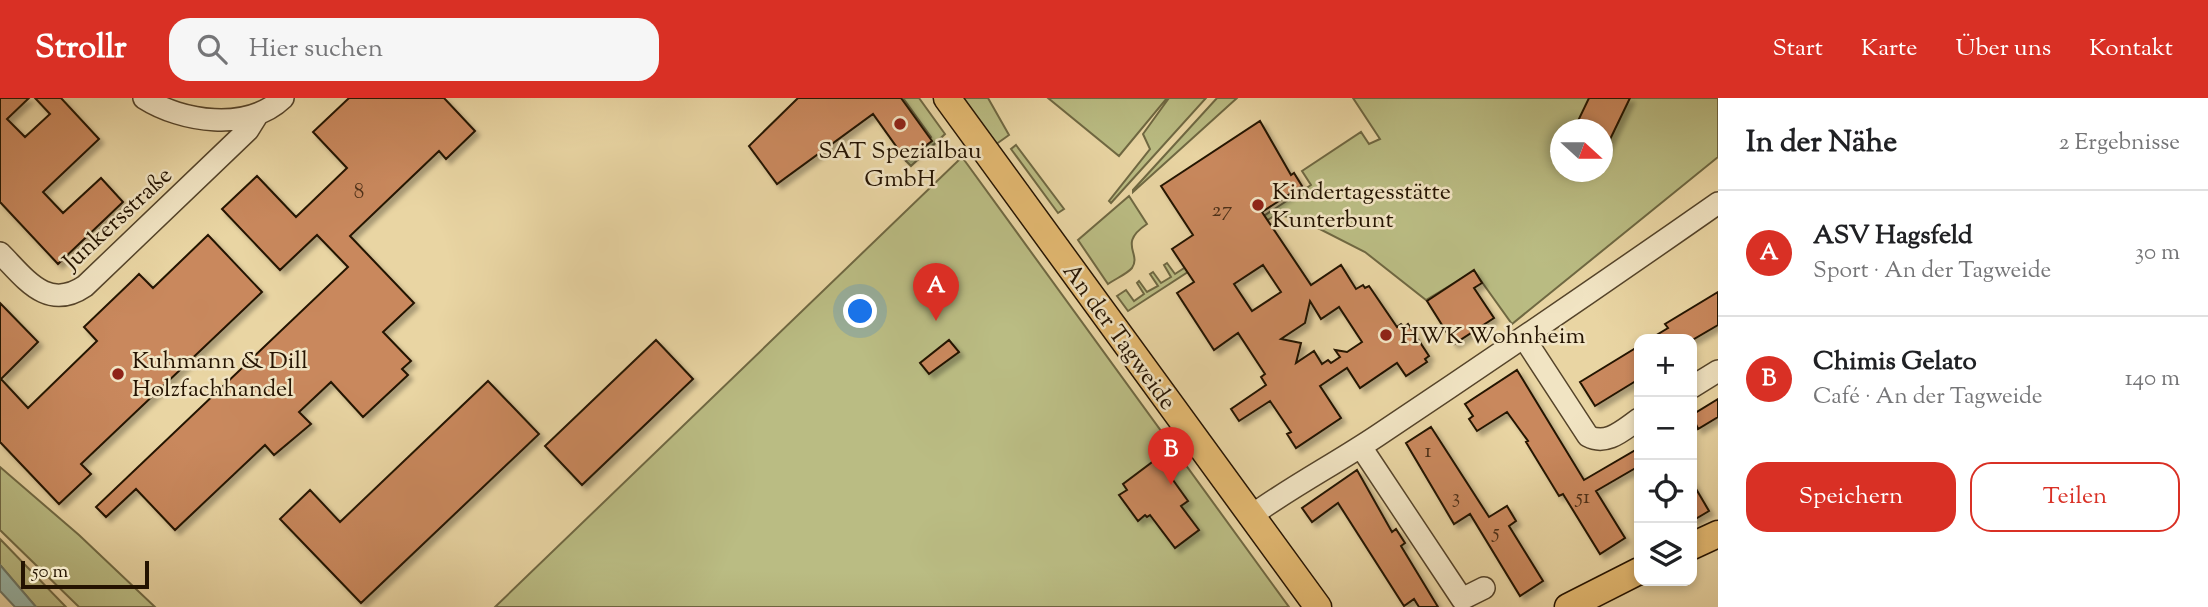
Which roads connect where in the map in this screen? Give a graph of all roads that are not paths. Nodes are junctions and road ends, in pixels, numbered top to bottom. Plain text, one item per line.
1 (144, 98) edge
2 (283, 98) edge
3 (947, 98) edge
4 (258, 114) junction
5 (1718, 203) edge
6 (0, 253) edge
7 (1524, 338) junction
8 (1718, 371) edge
9 (1697, 384) edge
10 (1634, 422) edge
11 (1361, 447) junction
12 (1251, 516) junction
13 (1718, 534) edge
14 (1697, 544) edge
15 (1634, 573) edge
16 (1484, 588) dead end
17 (1318, 607) edge
18 (1568, 607) edge

1 - 4 street
2 - 4 street
3 - 12 main road, An der Tagweide
4 - 6 street, Junkersstraße
5 - 7 street
7 - 10 street
7 - 11 street
8 - 9 street
11 - 12 street
11 - 16 street
12 - 17 main road, An der Tagweide
13 - 14 main road
15 - 18 main road

